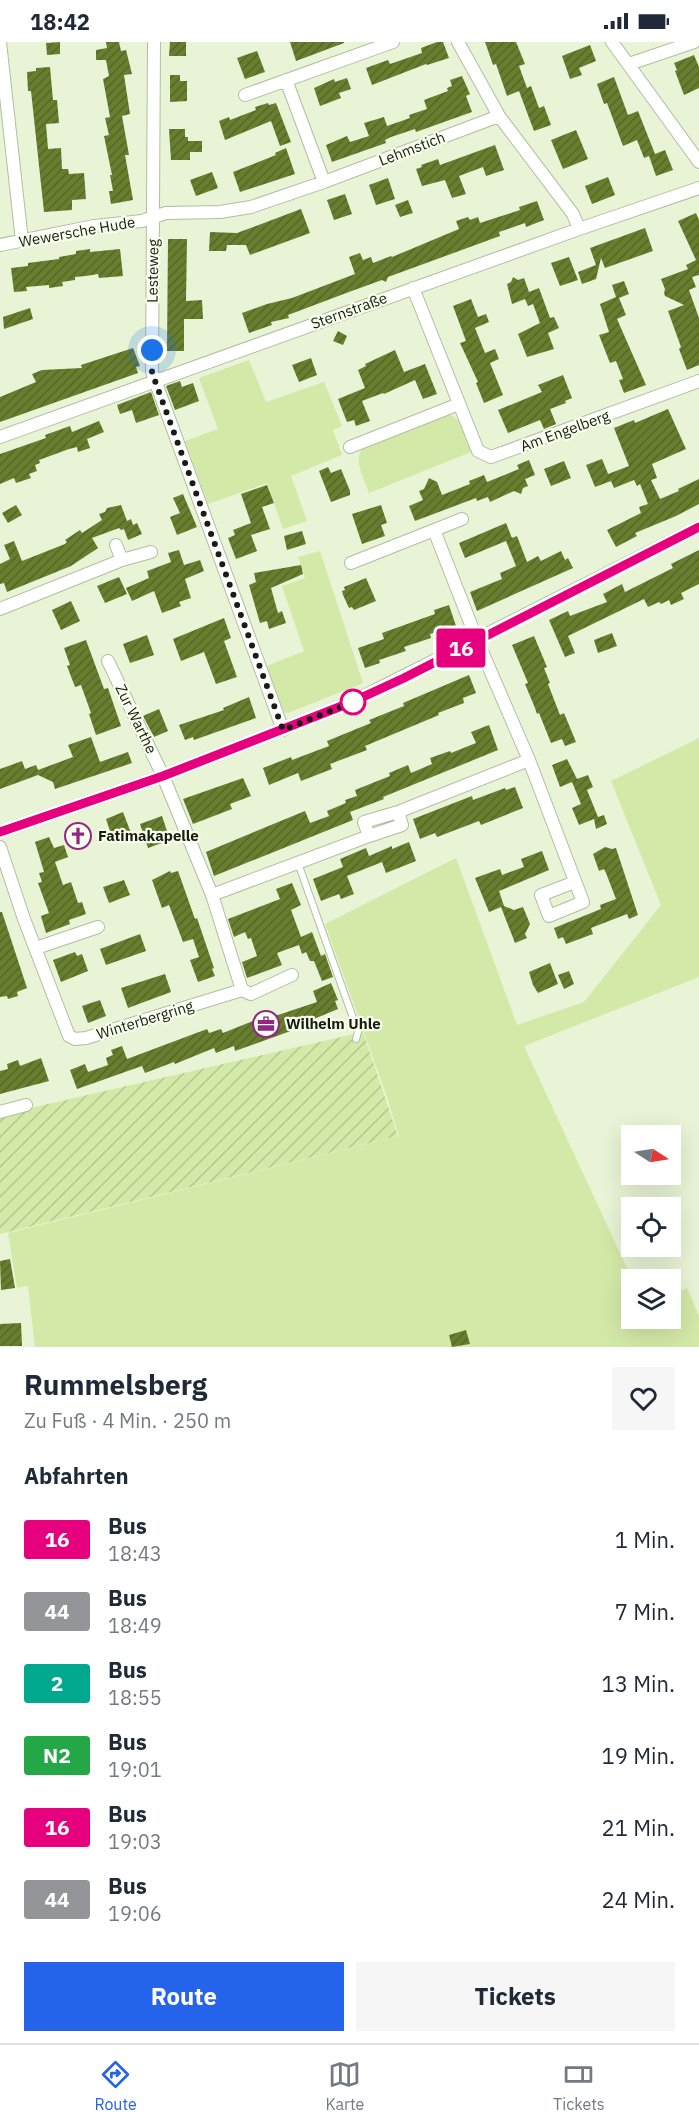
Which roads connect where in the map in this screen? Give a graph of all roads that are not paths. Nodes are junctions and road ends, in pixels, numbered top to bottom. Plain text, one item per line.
1 (0, 42) edge
2 (154, 42) edge
3 (393, 42) edge
4 (458, 42) edge
5 (612, 42) edge
6 (694, 42) edge
7 (629, 64) junction
8 (286, 80) junction
9 (245, 96) dead end
10 (499, 116) junction
11 (699, 162) edge
12 (324, 182) junction
13 (699, 188) edge
14 (154, 217) junction
15 (579, 229) junction
16 (22, 241) junction
17 (0, 245) edge
18 (412, 288) junction
19 (155, 381) junction
20 (699, 381) edge
21 (459, 404) junction
22 (0, 438) edge
23 (350, 447) dead end
24 (462, 519) dead end
25 (699, 527) edge
26 (434, 530) junction
27 (116, 545) dead end
28 (151, 552) dead end
29 (122, 560) junction
30 (351, 563) dead end
31 (0, 609) edge
32 (477, 640) junction
33 (108, 661) dead end
34 (283, 730) junction
35 (529, 760) junction
36 (163, 776) junction
37 (0, 832) edge
38 (0, 847) edge
39 (298, 863) junction
40 (575, 882) dead end
41 (212, 895) junction
42 (98, 927) dead end
43 (36, 948) junction
44 (292, 975) dead end
45 (242, 990) junction
46 (356, 1039) dead end
47 (26, 1105) dead end
48 (0, 1112) edge

1 - 16 street
2 - 14 street, Lesteweg
3 - 8 street
4 - 10 street
5 - 7 street
6 - 7 street
7 - 11 street
8 - 9 street
8 - 12 street
10 - 12 street, Lehmstich
10 - 15 street
12 - 14 street, Lehmstich
13 - 15 street, Sternstraße
14 - 16 street, Wewersche Hude
14 - 19 street, Lesteweg
15 - 18 street, Sternstraße
16 - 17 street, Wewersche Hude
18 - 19 street, Sternstraße
18 - 21 street, Am Engelberg
19 - 22 street, Sternstraße
19 - 34 street, Lesteweg
20 - 21 street, Am Engelberg
21 - 23 street
24 - 26 street
25 - 32 street
26 - 30 street
26 - 32 street
27 - 29 street
28 - 29 street
29 - 31 street
32 - 34 street
32 - 35 street
33 - 36 street, Zur Warthe
34 - 36 street
35 - 39 street
35 - 40 street
36 - 37 street
36 - 41 street
38 - 43 street, Winterbergring
39 - 41 street
39 - 46 lane
41 - 45 street
42 - 43 street
43 - 45 street, Winterbergring
44 - 45 street, Winterbergring
47 - 48 street

